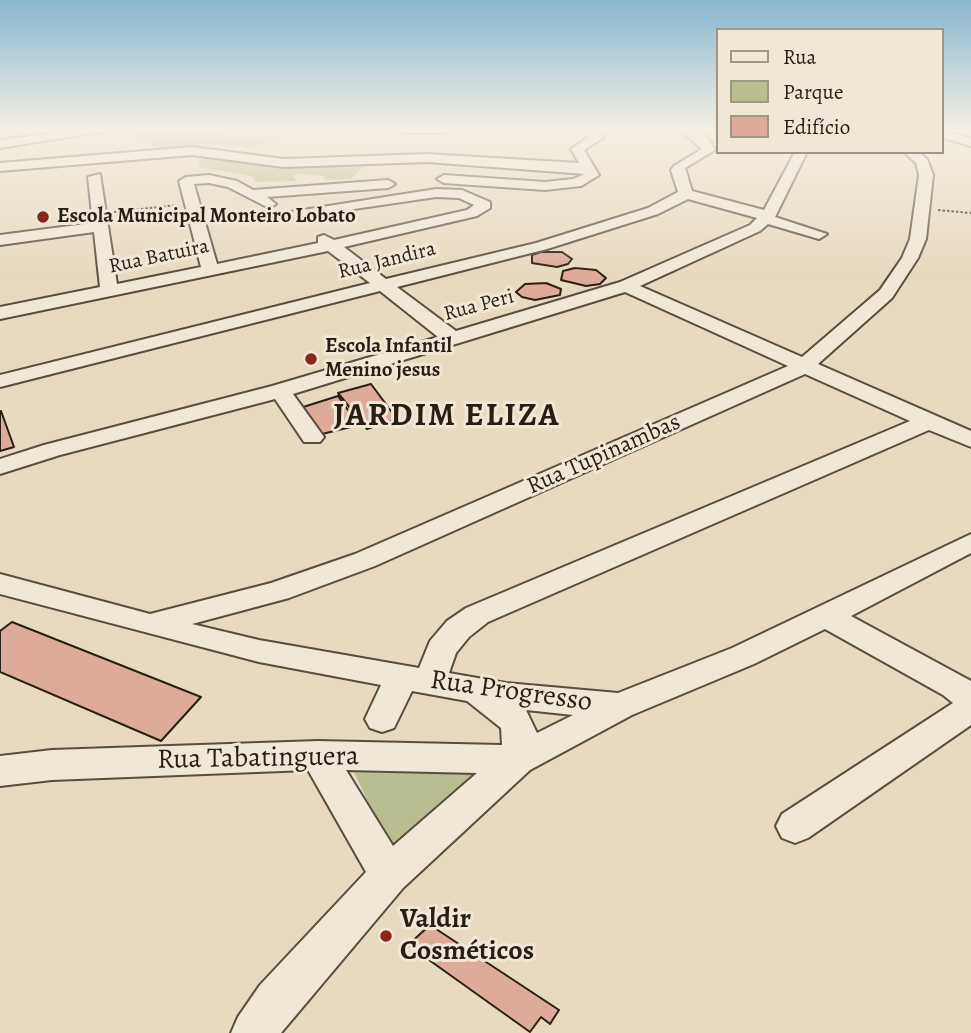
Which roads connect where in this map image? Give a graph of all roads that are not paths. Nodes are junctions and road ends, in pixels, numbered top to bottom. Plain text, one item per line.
1 (95, 178) edge
2 (586, 178) edge
3 (681, 178) edge
4 (787, 178) edge
5 (926, 178) edge
6 (254, 194) junction
7 (686, 194) junction
8 (482, 202) joint
9 (284, 217) junction
10 (766, 217) junction
11 (101, 220) junction
12 (819, 234) dead end
13 (0, 240) edge
14 (333, 246) junction
15 (211, 268) junction
16 (381, 286) junction
17 (626, 286) junction
18 (109, 291) junction
19 (0, 313) edge
20 (451, 337) junction
21 (803, 367) junction
22 (0, 381) edge
23 (280, 391) junction
24 (930, 421) junction
25 (312, 437) dead end
26 (971, 440) edge
27 (0, 467) edge
28 (971, 542) edge
29 (0, 584) edge
30 (826, 616) junction
31 (150, 625) junction
32 (416, 678) junction
33 (474, 689) junction
34 (971, 701) edge
35 (620, 706) junction
36 (383, 719) dead end
37 (318, 755) junction
38 (517, 760) junction
39 (0, 771) edge
40 (795, 826) dead end
41 (389, 875) junction
42 (254, 1033) edge

1 - 11 street
2 - 6 street
3 - 7 street
4 - 10 street, Rua Peri
5 - 21 street, Rua Tupinambas
6 - 9 street
6 - 15 street
7 - 10 street
7 - 16 street, Rua Jandira
8 - 9 street
8 - 14 street, Rua Batuira
9 - 14 street
10 - 12 street
10 - 17 street, Rua Peri
11 - 13 street
11 - 18 street
14 - 15 street, Rua Batuira
14 - 16 street
15 - 18 street, Rua Batuira
16 - 20 street
16 - 22 street, Rua Jandira
17 - 20 street, Rua Peri
17 - 21 street
18 - 19 street, Rua Batuira
20 - 23 street, Rua Peri
21 - 24 street
21 - 31 street, Rua Tupinambas
23 - 25 street
23 - 27 street, Rua Peri
24 - 26 street
24 - 32 street
28 - 30 street
29 - 31 street, Rua Progresso
30 - 34 street
30 - 35 street
31 - 32 street, Rua Progresso
32 - 33 street, Rua Progresso
32 - 36 street
33 - 35 street, Rua Progresso
33 - 38 street
34 - 40 street
35 - 38 street, Rua Progresso
37 - 38 street, Rua Tabatinguera
37 - 39 street, Rua Tabatinguera
37 - 41 street
38 - 41 street, Rua Progresso
41 - 42 street, Rua Progresso

